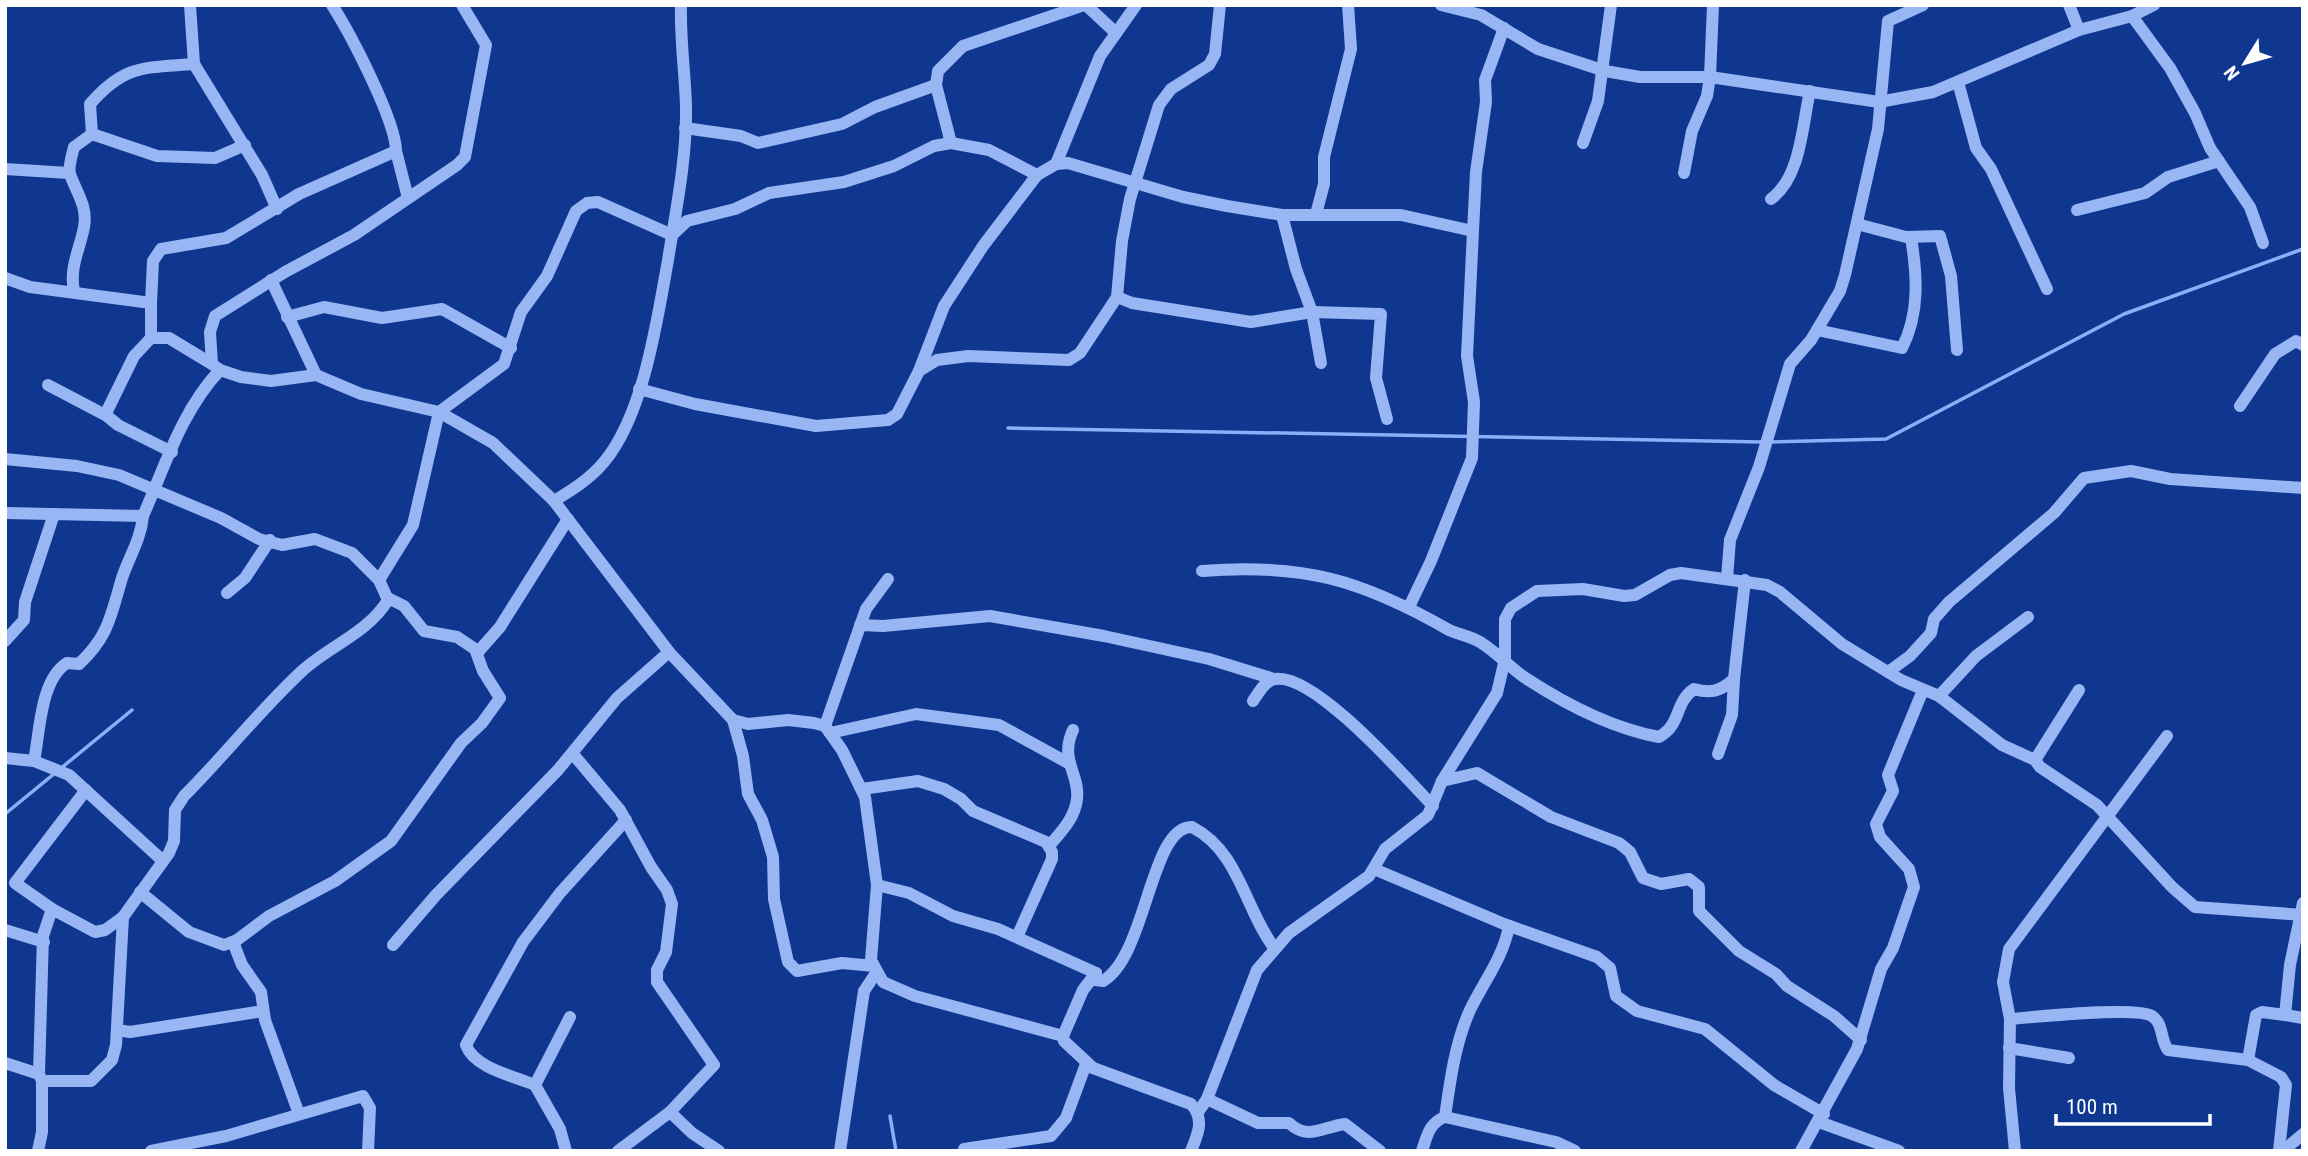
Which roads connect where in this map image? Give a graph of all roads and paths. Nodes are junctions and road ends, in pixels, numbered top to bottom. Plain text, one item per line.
1 (190, 5) edge
2 (332, 5) edge
3 (462, 5) edge
4 (681, 5) edge
5 (1085, 5) edge
6 (1136, 5) edge
7 (1220, 5) edge
8 (1348, 5) edge
9 (1441, 5) edge
10 (1611, 5) edge
11 (1713, 5) edge
12 (1923, 5) edge
13 (2069, 5) edge
14 (2154, 5) edge
15 (1892, 12) edge
16 (2133, 16) junction
17 (1504, 28) junction
18 (2080, 30) junction
19 (1116, 33) junction
20 (194, 64) junction
21 (1605, 71) junction
22 (1710, 77) junction
23 (1958, 82) junction
24 (936, 85) junction
25 (1810, 91) junction
26 (1879, 102) junction
27 (685, 128) junction
28 (92, 134) junction
29 (951, 143) junction
30 (1583, 143) dead end
31 (245, 145) junction
32 (396, 151) junction
33 (2219, 161) junction
34 (1056, 164) junction
35 (5, 169) edge
36 (69, 173) junction
37 (1684, 173) dead end
38 (1037, 175) junction
39 (1137, 183) junction
40 (408, 198) junction
41 (1771, 200) dead end
42 (277, 209) junction
43 (2077, 210) dead end
44 (1316, 214) junction
45 (1282, 215) junction
46 (1857, 224) junction
47 (1473, 231) junction
48 (672, 235) junction
49 (1911, 237) junction
50 (2263, 243) dead end
51 (5, 278) edge
52 (271, 280) junction
53 (2046, 289) dead end
54 (74, 291) junction
55 (1117, 297) junction
56 (151, 303) junction
57 (1312, 312) junction
58 (287, 317) junction
59 (1817, 330) junction
60 (151, 338) junction
61 (2303, 345) edge
62 (511, 348) junction
63 (1957, 350) dead end
64 (1321, 363) dead end
65 (216, 367) junction
66 (919, 371) junction
67 (316, 374) junction
68 (48, 385) dead end
69 (639, 389) junction
70 (2240, 406) dead end
71 (439, 412) junction
72 (107, 416) junction
73 (1387, 419) dead end
74 (172, 452) junction
75 (5, 459) edge
76 (2303, 488) edge
77 (155, 490) junction
78 (554, 501) junction
79 (5, 513) edge
80 (54, 514) junction
81 (143, 516) junction
82 (568, 519) junction
83 (270, 540) junction
84 (1202, 571) dead end
85 (1727, 578) junction
86 (888, 579) dead end
87 (379, 580) junction
88 (1745, 580) junction
89 (227, 593) dead end
90 (388, 598) junction
91 (1409, 607) junction
92 (2028, 617) dead end
93 (860, 625) junction
94 (5, 641) edge
95 (478, 652) junction
96 (668, 652) junction
97 (1505, 659) junction
98 (1888, 672) junction
99 (1274, 678) junction
100 (1734, 679) junction
101 (1923, 690) junction
102 (2079, 690) dead end
103 (1939, 696) junction
104 (1253, 702) dead end
105 (733, 720) junction
106 (827, 729) junction
107 (1073, 730) dead end
108 (2167, 736) dead end
109 (573, 754) junction
110 (1717, 754) dead end
111 (5, 758) edge
112 (2035, 760) junction
113 (34, 761) junction
114 (1070, 764) junction
115 (1442, 781) junction
116 (862, 789) junction
117 (86, 790) junction
118 (1433, 806) junction
119 (2107, 816) junction
120 (626, 820) junction
121 (1049, 846) junction
122 (163, 861) junction
123 (1374, 869) junction
124 (877, 886) junction
125 (141, 892) junction
126 (52, 909) junction
127 (2302, 911) edge
128 (123, 917) junction
129 (1509, 926) junction
130 (5, 930) edge
131 (1017, 937) junction
132 (44, 942) junction
133 (233, 942) junction
134 (393, 945) dead end
135 (1275, 948) junction
136 (875, 969) junction
137 (1096, 973) junction
138 (263, 1012) junction
139 (2285, 1015) junction
140 (570, 1017) dead end
141 (2303, 1018) edge
142 (2010, 1019) junction
143 (117, 1030) junction
144 (1063, 1036) junction
145 (1861, 1040) junction
146 (2009, 1048) junction
147 (2069, 1058) dead end
148 (2248, 1060) junction
149 (5, 1063) edge
150 (1086, 1064) junction
151 (41, 1077) junction
152 (535, 1085) junction
153 (1207, 1099) junction
154 (670, 1112) junction
155 (1198, 1112) junction
156 (299, 1114) junction
157 (1446, 1117) junction
158 (1822, 1118) junction
159 (2303, 1134) edge
160 (1051, 1136) junction
161 (964, 1149) dead end
162 (38, 1151) edge
163 (151, 1151) edge
164 (368, 1151) edge
165 (566, 1151) edge
166 (618, 1151) edge
167 (719, 1151) edge
168 (840, 1151) edge
169 (1054, 1151) edge
170 (1191, 1151) edge
171 (1380, 1151) edge
172 (1422, 1151) edge
173 (1575, 1151) edge
174 (1801, 1151) edge
175 (1899, 1151) edge
176 (2015, 1151) edge
177 (2281, 1151) edge

1 - 20 street
2 - 32 street
3 - 40 street
4 - 27 street
5 - 19 street
5 - 24 street
6 - 19 street
7 - 39 street
8 - 44 street
9 - 17 street
10 - 21 street
11 - 22 street
12 - 15 street
13 - 18 street
14 - 16 street
15 - 26 street
16 - 18 street
16 - 33 street
17 - 21 street
17 - 47 street
18 - 23 street
19 - 34 street
20 - 28 street
20 - 31 street
21 - 22 street
21 - 30 street
22 - 25 street
22 - 37 street
23 - 26 street
23 - 53 street
24 - 27 street
24 - 29 street
25 - 26 street
25 - 41 street
26 - 46 street
27 - 48 street
28 - 31 street
28 - 36 street
29 - 38 street
29 - 48 street
31 - 42 street
32 - 40 street
32 - 42 street
33 - 43 street
33 - 50 street
34 - 38 street
34 - 39 street
35 - 36 street
36 - 54 street
38 - 66 street
39 - 45 street
39 - 55 street
40 - 52 street
42 - 56 street
44 - 45 street
44 - 47 street
45 - 57 street
46 - 49 street
46 - 59 street
47 - 91 street
48 - 62 street
48 - 69 street
49 - 59 street
49 - 63 street
51 - 54 street
52 - 58 street
52 - 65 street
54 - 56 street
55 - 57 street
55 - 66 street
56 - 60 street
57 - 64 street
57 - 73 street
58 - 62 street
58 - 67 street
59 - 85 street
60 - 65 street
60 - 72 street
61 - 70 street
62 - 71 street
65 - 67 street
65 - 74 street
66 - 69 street
67 - 71 street
68 - 72 street
69 - 78 street
71 - 78 street
71 - 87 street
72 - 74 street
74 - 77 street
75 - 77 street
76 - 98 street
77 - 81 street
77 - 83 street
78 - 82 street
79 - 80 street
80 - 81 street
80 - 94 street
81 - 113 street
82 - 95 street
82 - 96 street
83 - 87 street
83 - 89 street
84 - 91 street
85 - 88 street
85 - 97 street
86 - 93 street
87 - 90 street
88 - 98 street
88 - 100 street
90 - 95 street
90 - 122 street
91 - 97 street
92 - 103 street
93 - 99 street
93 - 106 street
95 - 133 street
96 - 105 street
96 - 109 street
97 - 100 street
97 - 115 street
98 - 101 street
99 - 104 street
99 - 118 street
100 - 110 street
101 - 103 street
101 - 145 street
102 - 112 street
103 - 112 street
105 - 106 street
105 - 136 street
106 - 114 street
106 - 116 street
107 - 114 street
108 - 119 street
109 - 120 street
109 - 134 street
111 - 113 street
112 - 119 street
113 - 117 street
114 - 121 street
115 - 118 street
115 - 145 street
116 - 121 street
116 - 124 street
117 - 122 street
117 - 126 street
118 - 123 street
119 - 127 street
119 - 142 street
120 - 152 street
120 - 154 street
121 - 131 street
122 - 125 street
123 - 129 street
123 - 135 street
124 - 131 street
124 - 136 street
125 - 128 street
125 - 133 street
126 - 128 street
126 - 132 street
127 - 139 street
128 - 143 street
129 - 157 street
129 - 158 street
130 - 132 street
131 - 137 street
132 - 151 street
133 - 138 street
135 - 137 street
135 - 153 street
136 - 144 street
136 - 168 street
137 - 144 street
138 - 143 street
138 - 156 street
139 - 141 street
139 - 148 street
140 - 152 street
142 - 146 street
142 - 148 street
143 - 151 street
144 - 150 street
145 - 158 street
146 - 147 street
146 - 176 street
148 - 177 street
149 - 151 street
150 - 155 street
150 - 160 street
151 - 162 street
152 - 165 street
153 - 155 street
153 - 171 street
154 - 166 street
154 - 167 street
155 - 170 street
156 - 163 street
156 - 164 street
157 - 172 street
157 - 173 street
158 - 174 street
158 - 175 street
159 - 177 street
160 - 161 street
160 - 169 street

